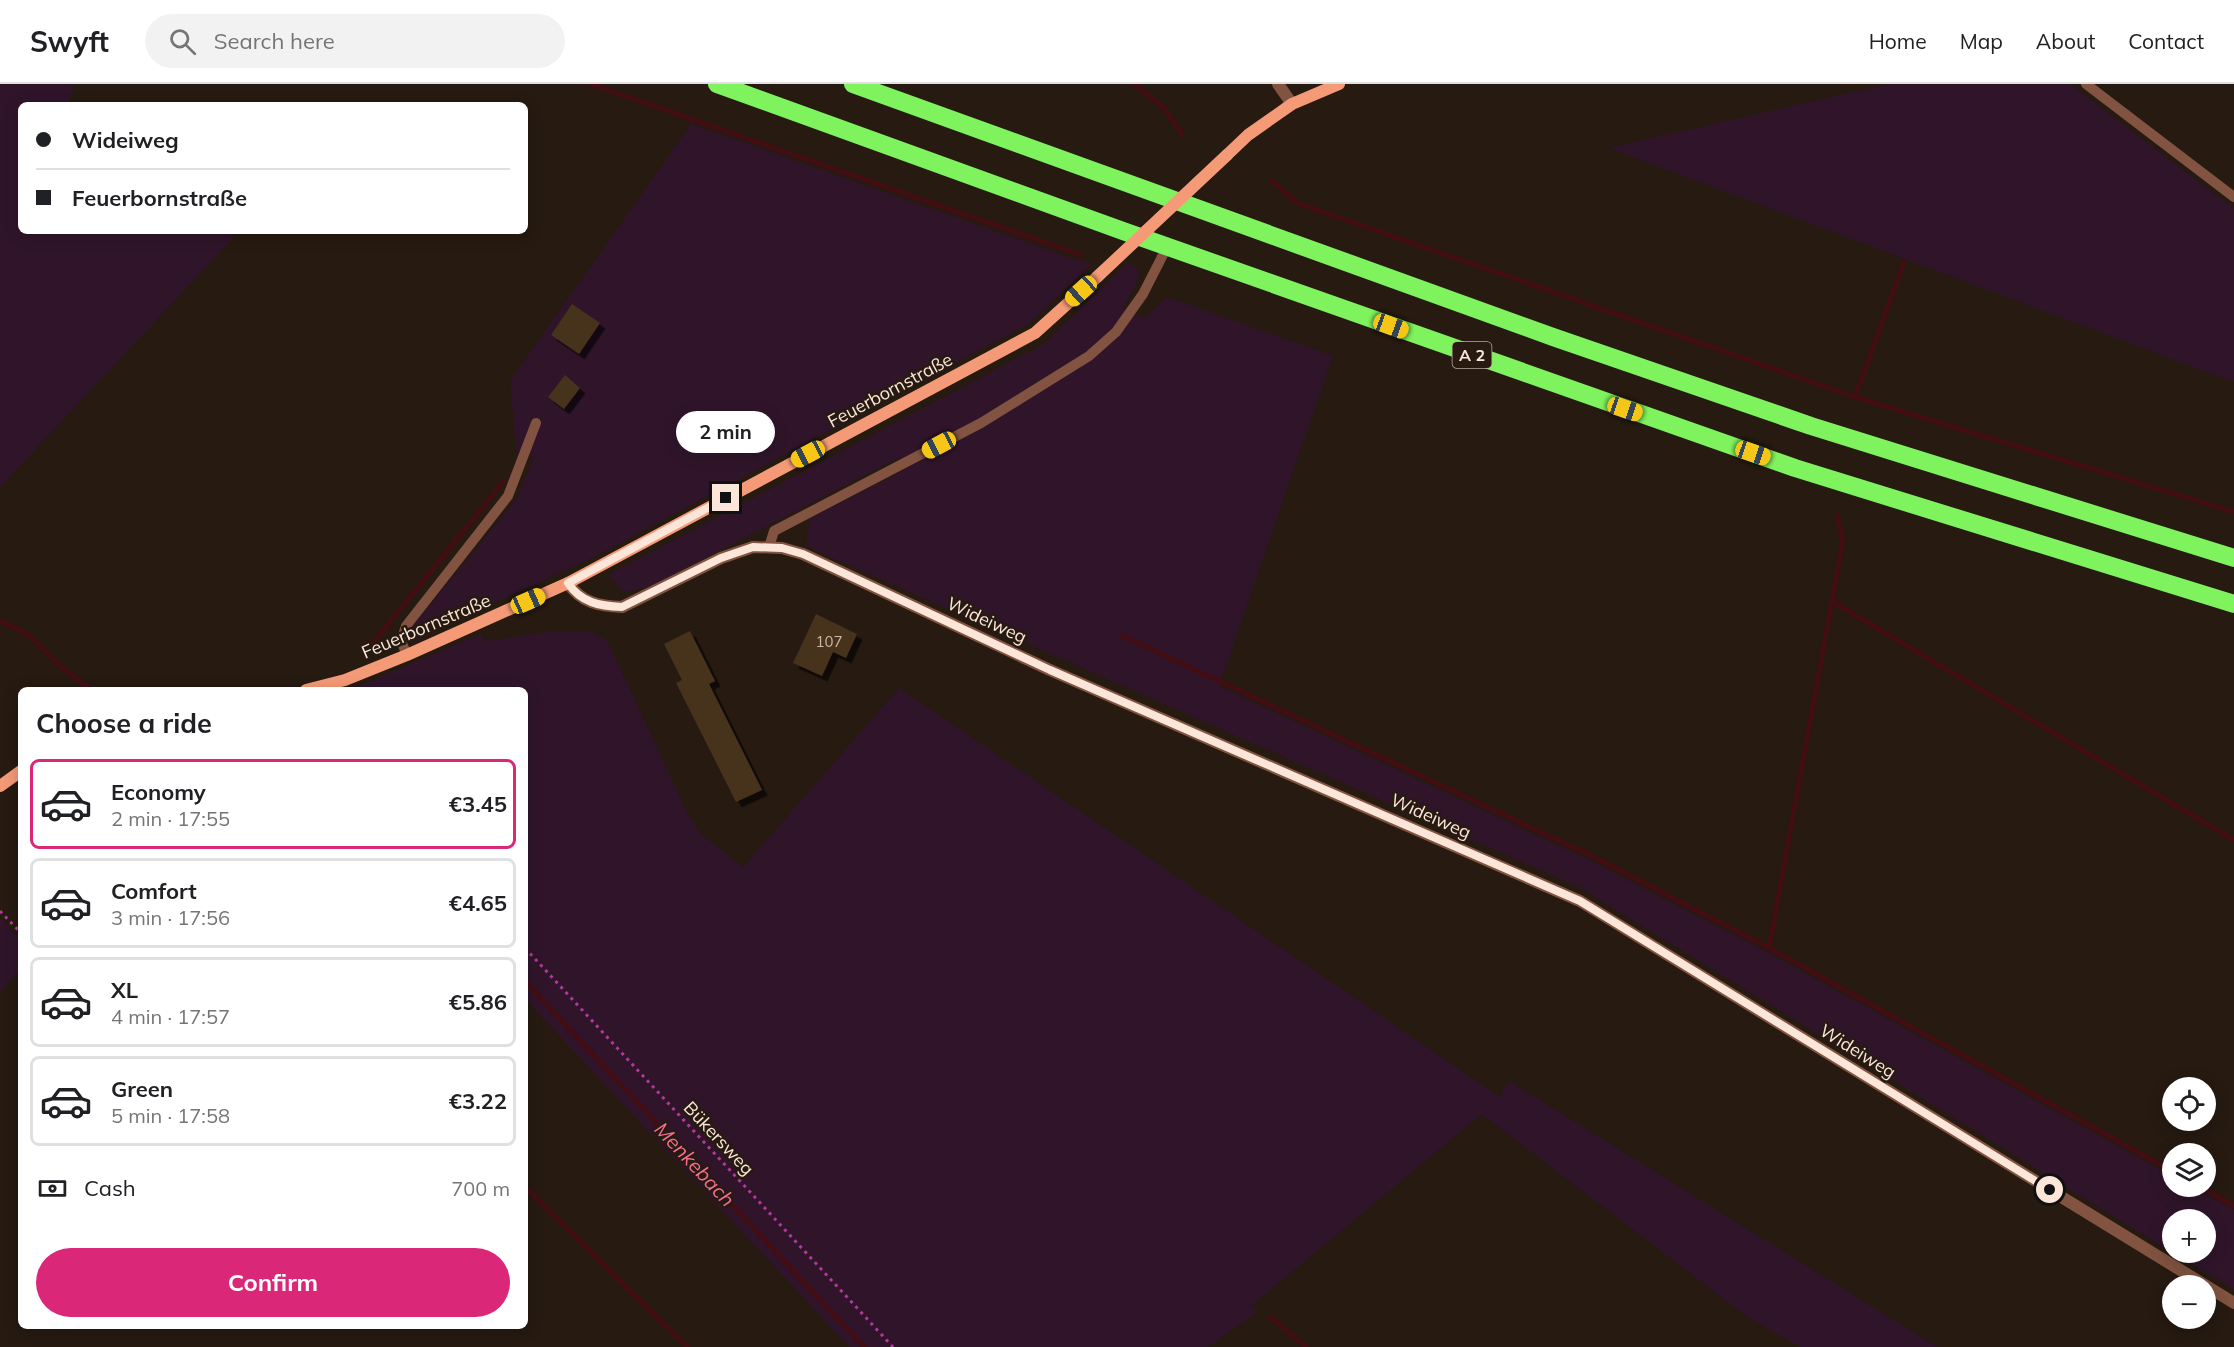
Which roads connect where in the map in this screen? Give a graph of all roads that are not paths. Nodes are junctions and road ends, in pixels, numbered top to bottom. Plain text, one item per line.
1 (717, 84) edge
2 (853, 84) edge
3 (1278, 84) edge
4 (1339, 84) edge
5 (2086, 84) edge
6 (1292, 104) junction
7 (2234, 197) edge
8 (1167, 247) junction
9 (536, 423) dead end
10 (769, 547) junction
11 (2234, 558) edge
12 (568, 583) junction
13 (2234, 604) edge
14 (407, 656) junction
15 (318, 687) edge
16 (18, 773) edge
17 (0, 786) edge
18 (2234, 1303) edge

1 - 8 highway, A 2
2 - 11 highway, A 2
3 - 6 street
4 - 6 street, Feuerbornstraße
5 - 7 lane
6 - 12 street, Feuerbornstraße, bridge
8 - 10 lane
8 - 13 highway, A 2
9 - 14 lane
10 - 12 street, Wideiweg
10 - 18 street, Wideiweg
12 - 14 street, Feuerbornstraße
14 - 15 street, Feuerbornstraße
16 - 17 street

